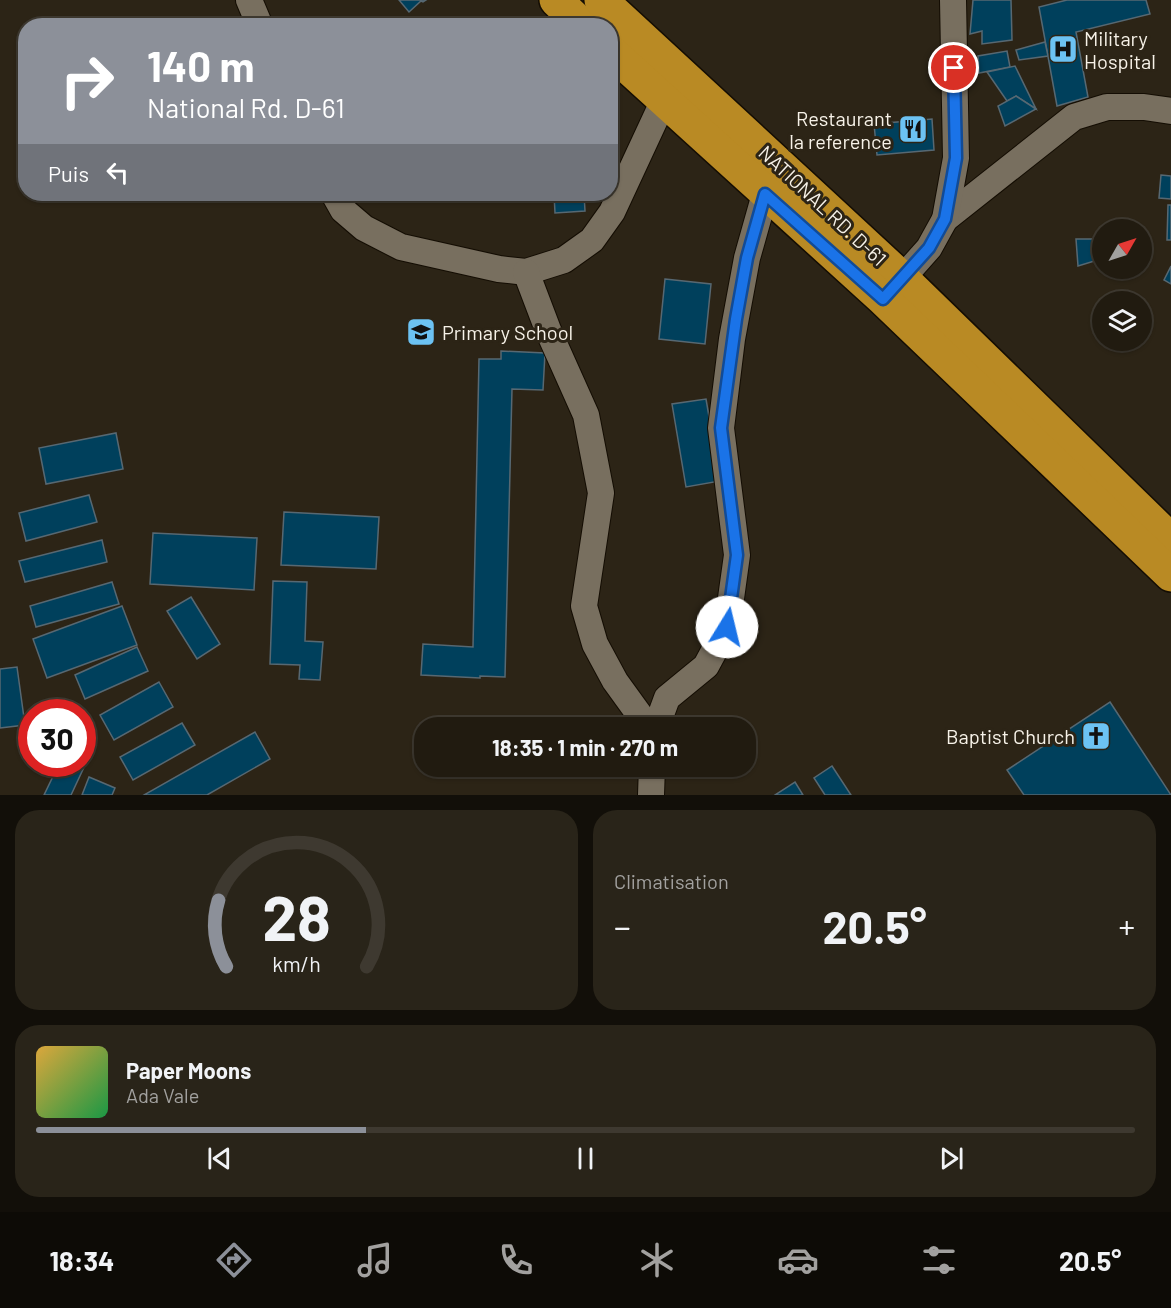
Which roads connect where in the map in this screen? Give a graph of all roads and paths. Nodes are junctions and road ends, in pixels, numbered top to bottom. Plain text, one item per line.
1 (249, 0) edge
2 (556, 0) edge
3 (601, 0) edge
4 (953, 0) edge
5 (257, 18) edge
6 (575, 18) edge
7 (618, 58) edge
8 (664, 100) junction
9 (1171, 111) edge
10 (765, 194) junction
11 (618, 199) edge
12 (338, 201) edge
13 (617, 201) edge
14 (945, 219) junction
15 (526, 272) junction
16 (893, 289) junction
17 (1171, 540) edge
18 (1171, 575) edge
19 (642, 717) edge
20 (660, 717) edge
21 (652, 777) edge
22 (651, 795) edge

1 - 5 street
2 - 6 highway
3 - 16 highway, NATIONAL RD. D-61
4 - 14 street
7 - 8 highway, NATIONAL RD. D-61
8 - 10 highway, NATIONAL RD. D-61
8 - 11 street
9 - 14 street
10 - 16 highway, NATIONAL RD. D-61
10 - 20 street
12 - 15 street
13 - 15 street
14 - 16 street
15 - 19 street
16 - 17 highway, NATIONAL RD. D-61
16 - 18 highway, NATIONAL RD. D-61
21 - 22 street

